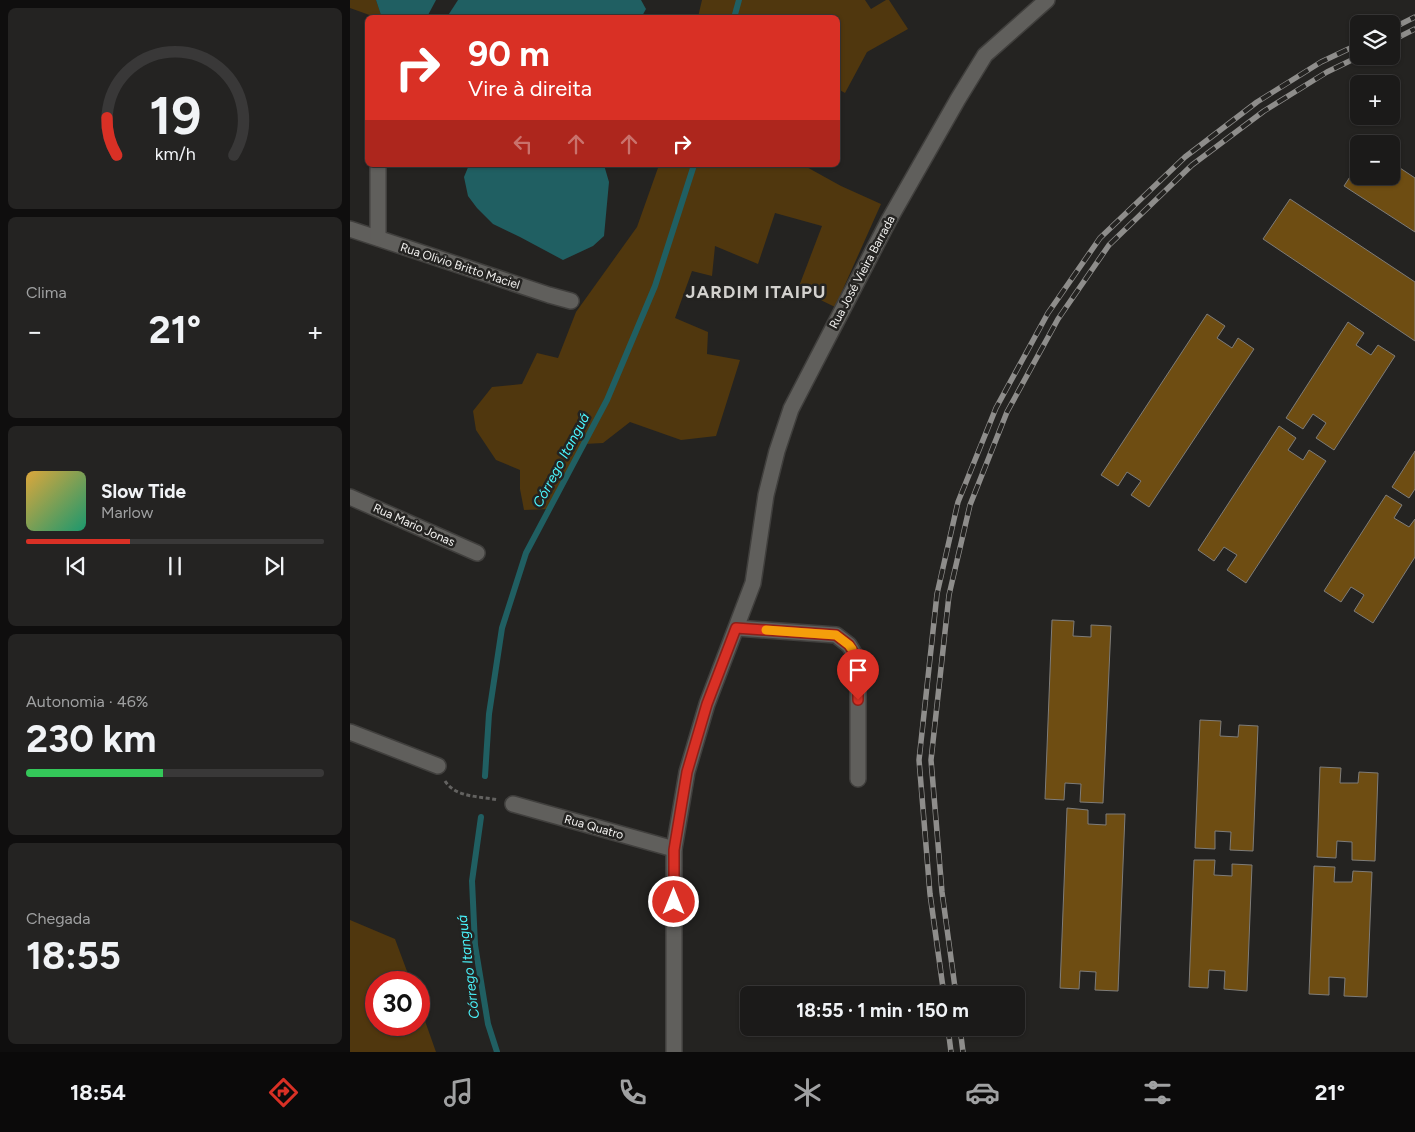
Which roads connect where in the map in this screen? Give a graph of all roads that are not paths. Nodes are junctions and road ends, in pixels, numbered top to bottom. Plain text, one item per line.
1 (1047, 0) edge
2 (378, 167) edge
3 (350, 229) edge
4 (378, 238) junction
5 (571, 300) dead end
6 (350, 497) edge
7 (477, 553) dead end
8 (736, 628) junction
9 (350, 732) edge
10 (438, 766) road end
11 (858, 779) dead end
12 (513, 804) road end
13 (674, 850) junction
14 (674, 1052) edge

1 - 8 street, Rua José Vieira Barrada
2 - 4 street
3 - 4 street, Rua Olivio Britto Maciel
4 - 5 street, Rua Olivio Britto Maciel
6 - 7 street, Rua Mario Jonas
8 - 11 street
8 - 13 street, Rua José Vieira Barrada
9 - 10 street
12 - 13 street, Rua Quatro
13 - 14 street, Rua José Vieira Barrada

